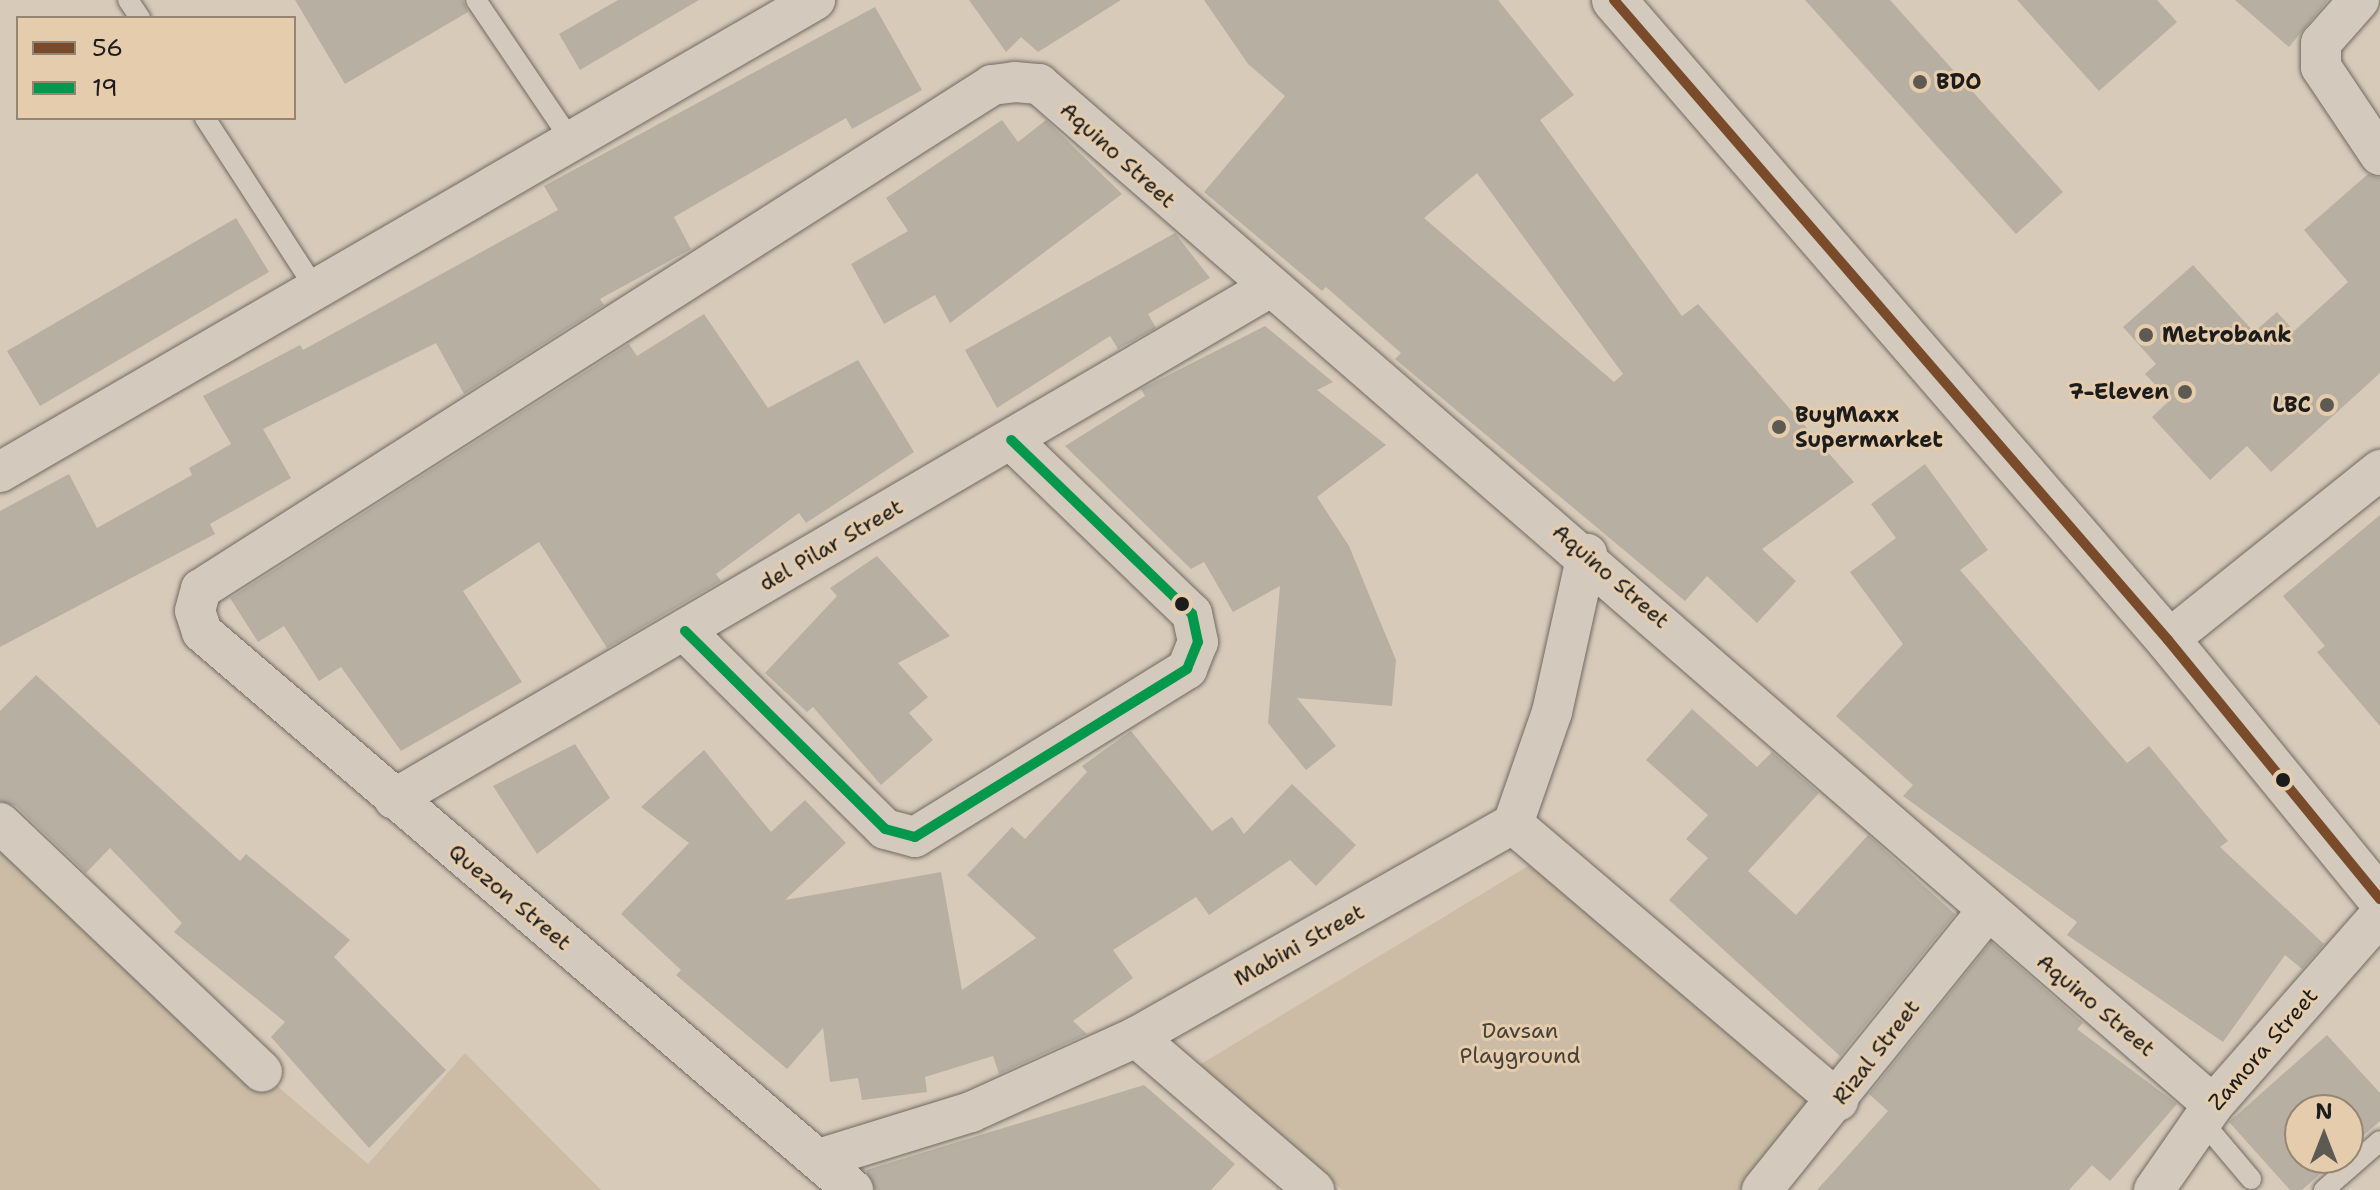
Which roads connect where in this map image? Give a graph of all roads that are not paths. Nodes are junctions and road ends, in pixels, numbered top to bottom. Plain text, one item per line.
1 (476, 0) edge
2 (815, 0) edge
3 (1614, 0) edge
4 (2359, 0) edge
5 (206, 120) edge
6 (573, 143) junction
7 (2380, 155) edge
8 (315, 288) junction
9 (1267, 289) junction
10 (1011, 440) junction
11 (2380, 470) edge
12 (0, 472) edge
13 (1587, 554) junction
14 (201, 589) joint
15 (685, 631) junction
16 (2168, 640) junction
17 (394, 799) junction
18 (0, 823) edge
19 (1513, 824) junction
20 (2380, 899) edge
21 (1986, 912) junction
22 (2380, 915) edge
23 (1136, 1037) junction
24 (262, 1072) dead end
25 (1838, 1101) junction
26 (2208, 1113) junction
27 (2380, 1141) edge
28 (819, 1159) junction
29 (2251, 1179) dead end
30 (853, 1190) edge
31 (1314, 1190) edge
32 (1762, 1190) edge
33 (2155, 1190) edge
34 (2324, 1190) edge

1 - 6 lane
2 - 6 street
3 - 16 highway
4 - 7 street
5 - 8 lane
6 - 8 street
8 - 12 street
9 - 10 street, del Pilar Street
9 - 13 street, Aquino Street
9 - 14 street, Aquino Street
10 - 15 street, del Pilar Street
10 - 15 street
11 - 16 street
13 - 19 street
13 - 21 street, Aquino Street
14 - 17 street, Quezon Street
15 - 17 street, del Pilar Street
16 - 20 highway
17 - 28 street, Quezon Street
18 - 24 street
19 - 23 street, Mabini Street
19 - 25 street
21 - 25 street, Rizal Street
21 - 26 street, Aquino Street
22 - 26 street, Zamora Street
23 - 28 street, Mabini Street
23 - 31 street
25 - 32 street, Rizal Street
26 - 29 lane
26 - 33 street, Zamora Street
27 - 34 lane
28 - 30 street, Quezon Street

